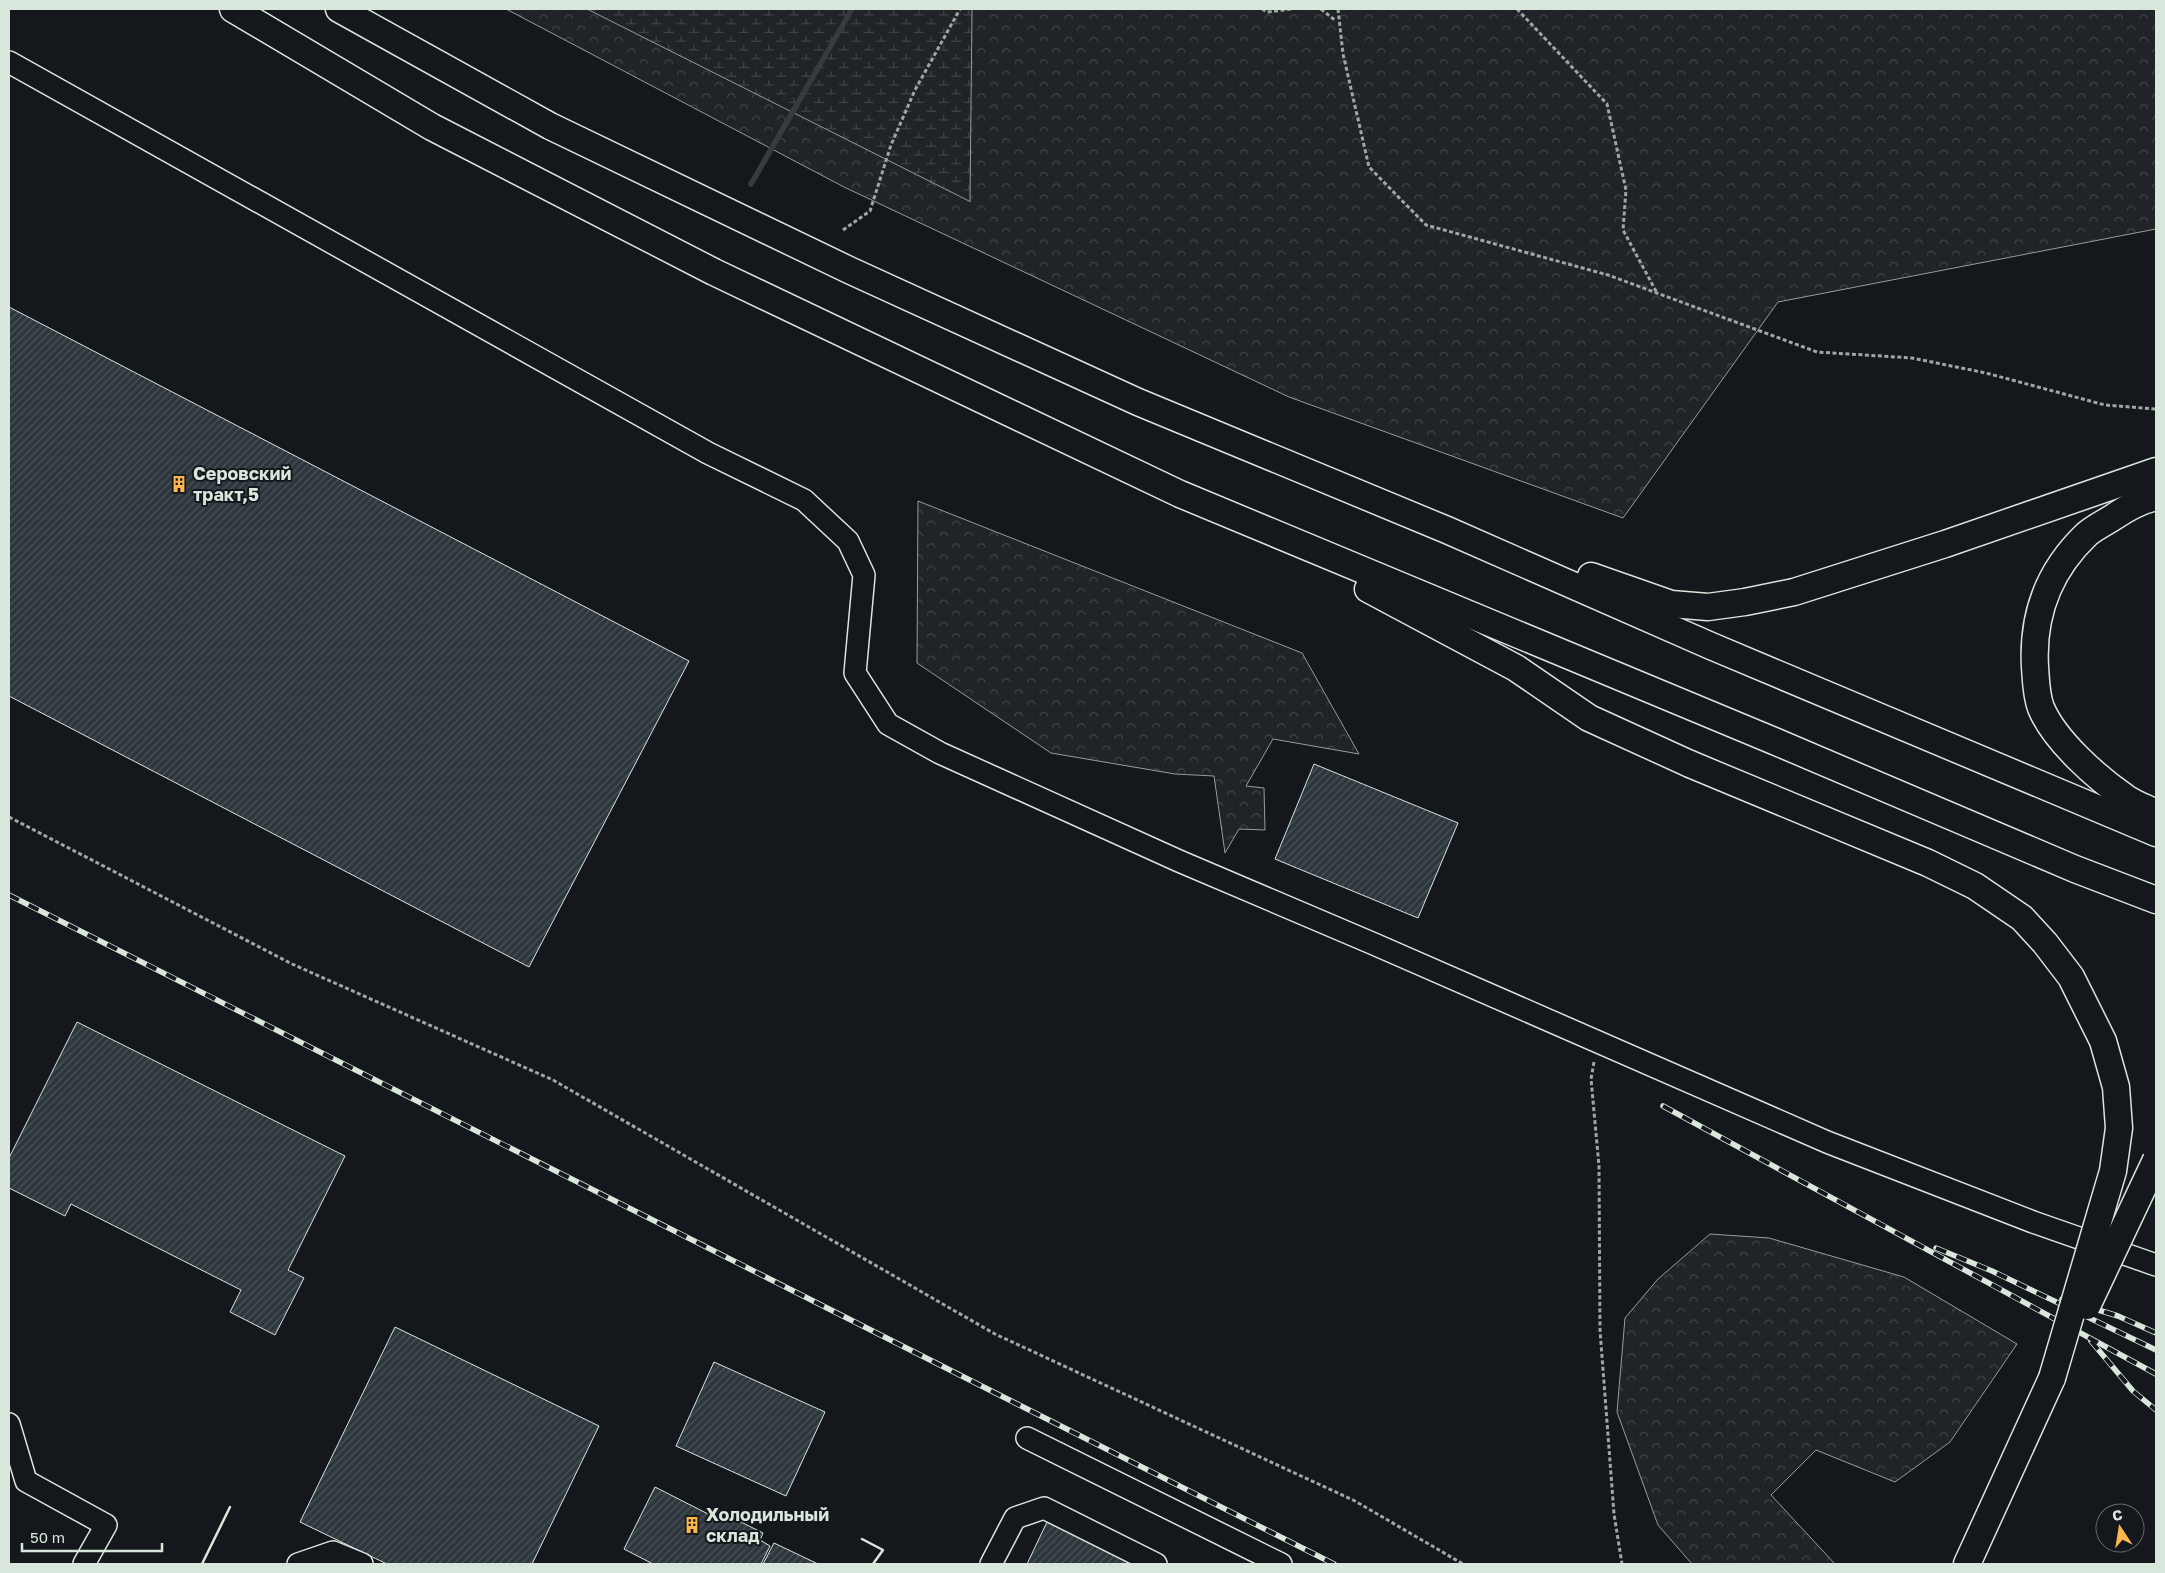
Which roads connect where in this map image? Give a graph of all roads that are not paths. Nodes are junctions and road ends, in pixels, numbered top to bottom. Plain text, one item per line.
1 (233, 9) edge
2 (340, 9) edge
3 (9, 62) edge
4 (2156, 471) edge
5 (1180, 494) junction
6 (2156, 497) edge
7 (1447, 530) junction
8 (2156, 813) edge
9 (2156, 833) edge
10 (2156, 900) edge
11 (2156, 1160) edge
12 (2156, 1266) edge
13 (2052, 1378) junction
14 (9, 1424) edge
15 (1026, 1438) dead end
16 (84, 1564) edge
17 (298, 1564) edge
18 (362, 1564) edge
19 (991, 1564) edge
20 (1156, 1564) edge
21 (1281, 1564) edge
22 (1967, 1564) edge

1 - 5 main road
2 - 7 main road
3 - 12 lane
4 - 7 main road
5 - 10 main road
5 - 13 main road, bridge
6 - 8 main road
7 - 9 main road
11 - 13 main road, bridge
13 - 22 main road
14 - 16 lane
15 - 21 lane
17 - 18 lane
19 - 20 lane

